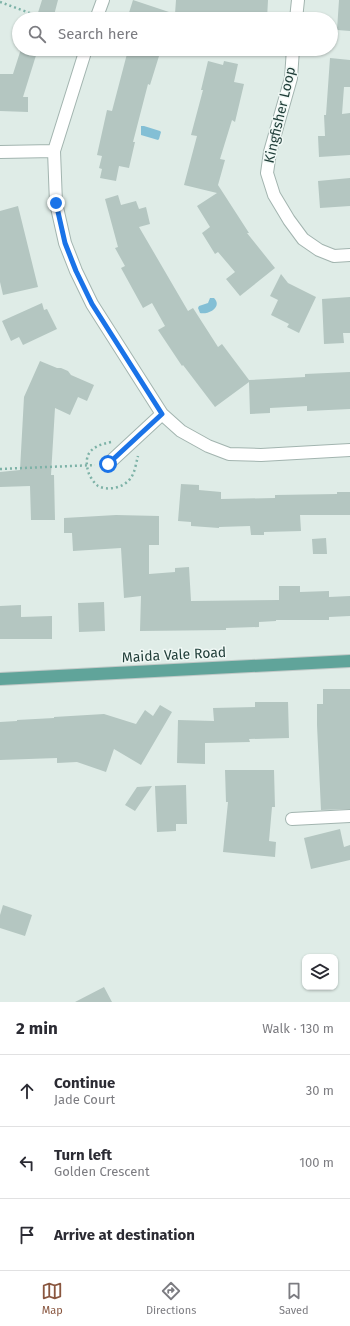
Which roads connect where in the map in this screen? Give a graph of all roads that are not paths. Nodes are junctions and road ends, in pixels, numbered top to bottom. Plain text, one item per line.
1 (103, 0) edge
2 (298, 0) edge
3 (99, 12) edge
4 (297, 12) edge
5 (84, 56) edge
6 (292, 56) edge
7 (54, 150) junction
8 (0, 152) edge
9 (350, 255) edge
10 (162, 414) junction
11 (350, 450) edge
12 (108, 464) road end
13 (350, 661) edge
14 (0, 679) edge
15 (350, 816) edge
16 (292, 819) dead end

1 - 3 street
2 - 4 street
5 - 7 street
6 - 9 street, Kingfisher Loop
7 - 8 street
7 - 10 street
10 - 11 street
10 - 12 street
13 - 14 main road, Maida Vale Road
15 - 16 street

